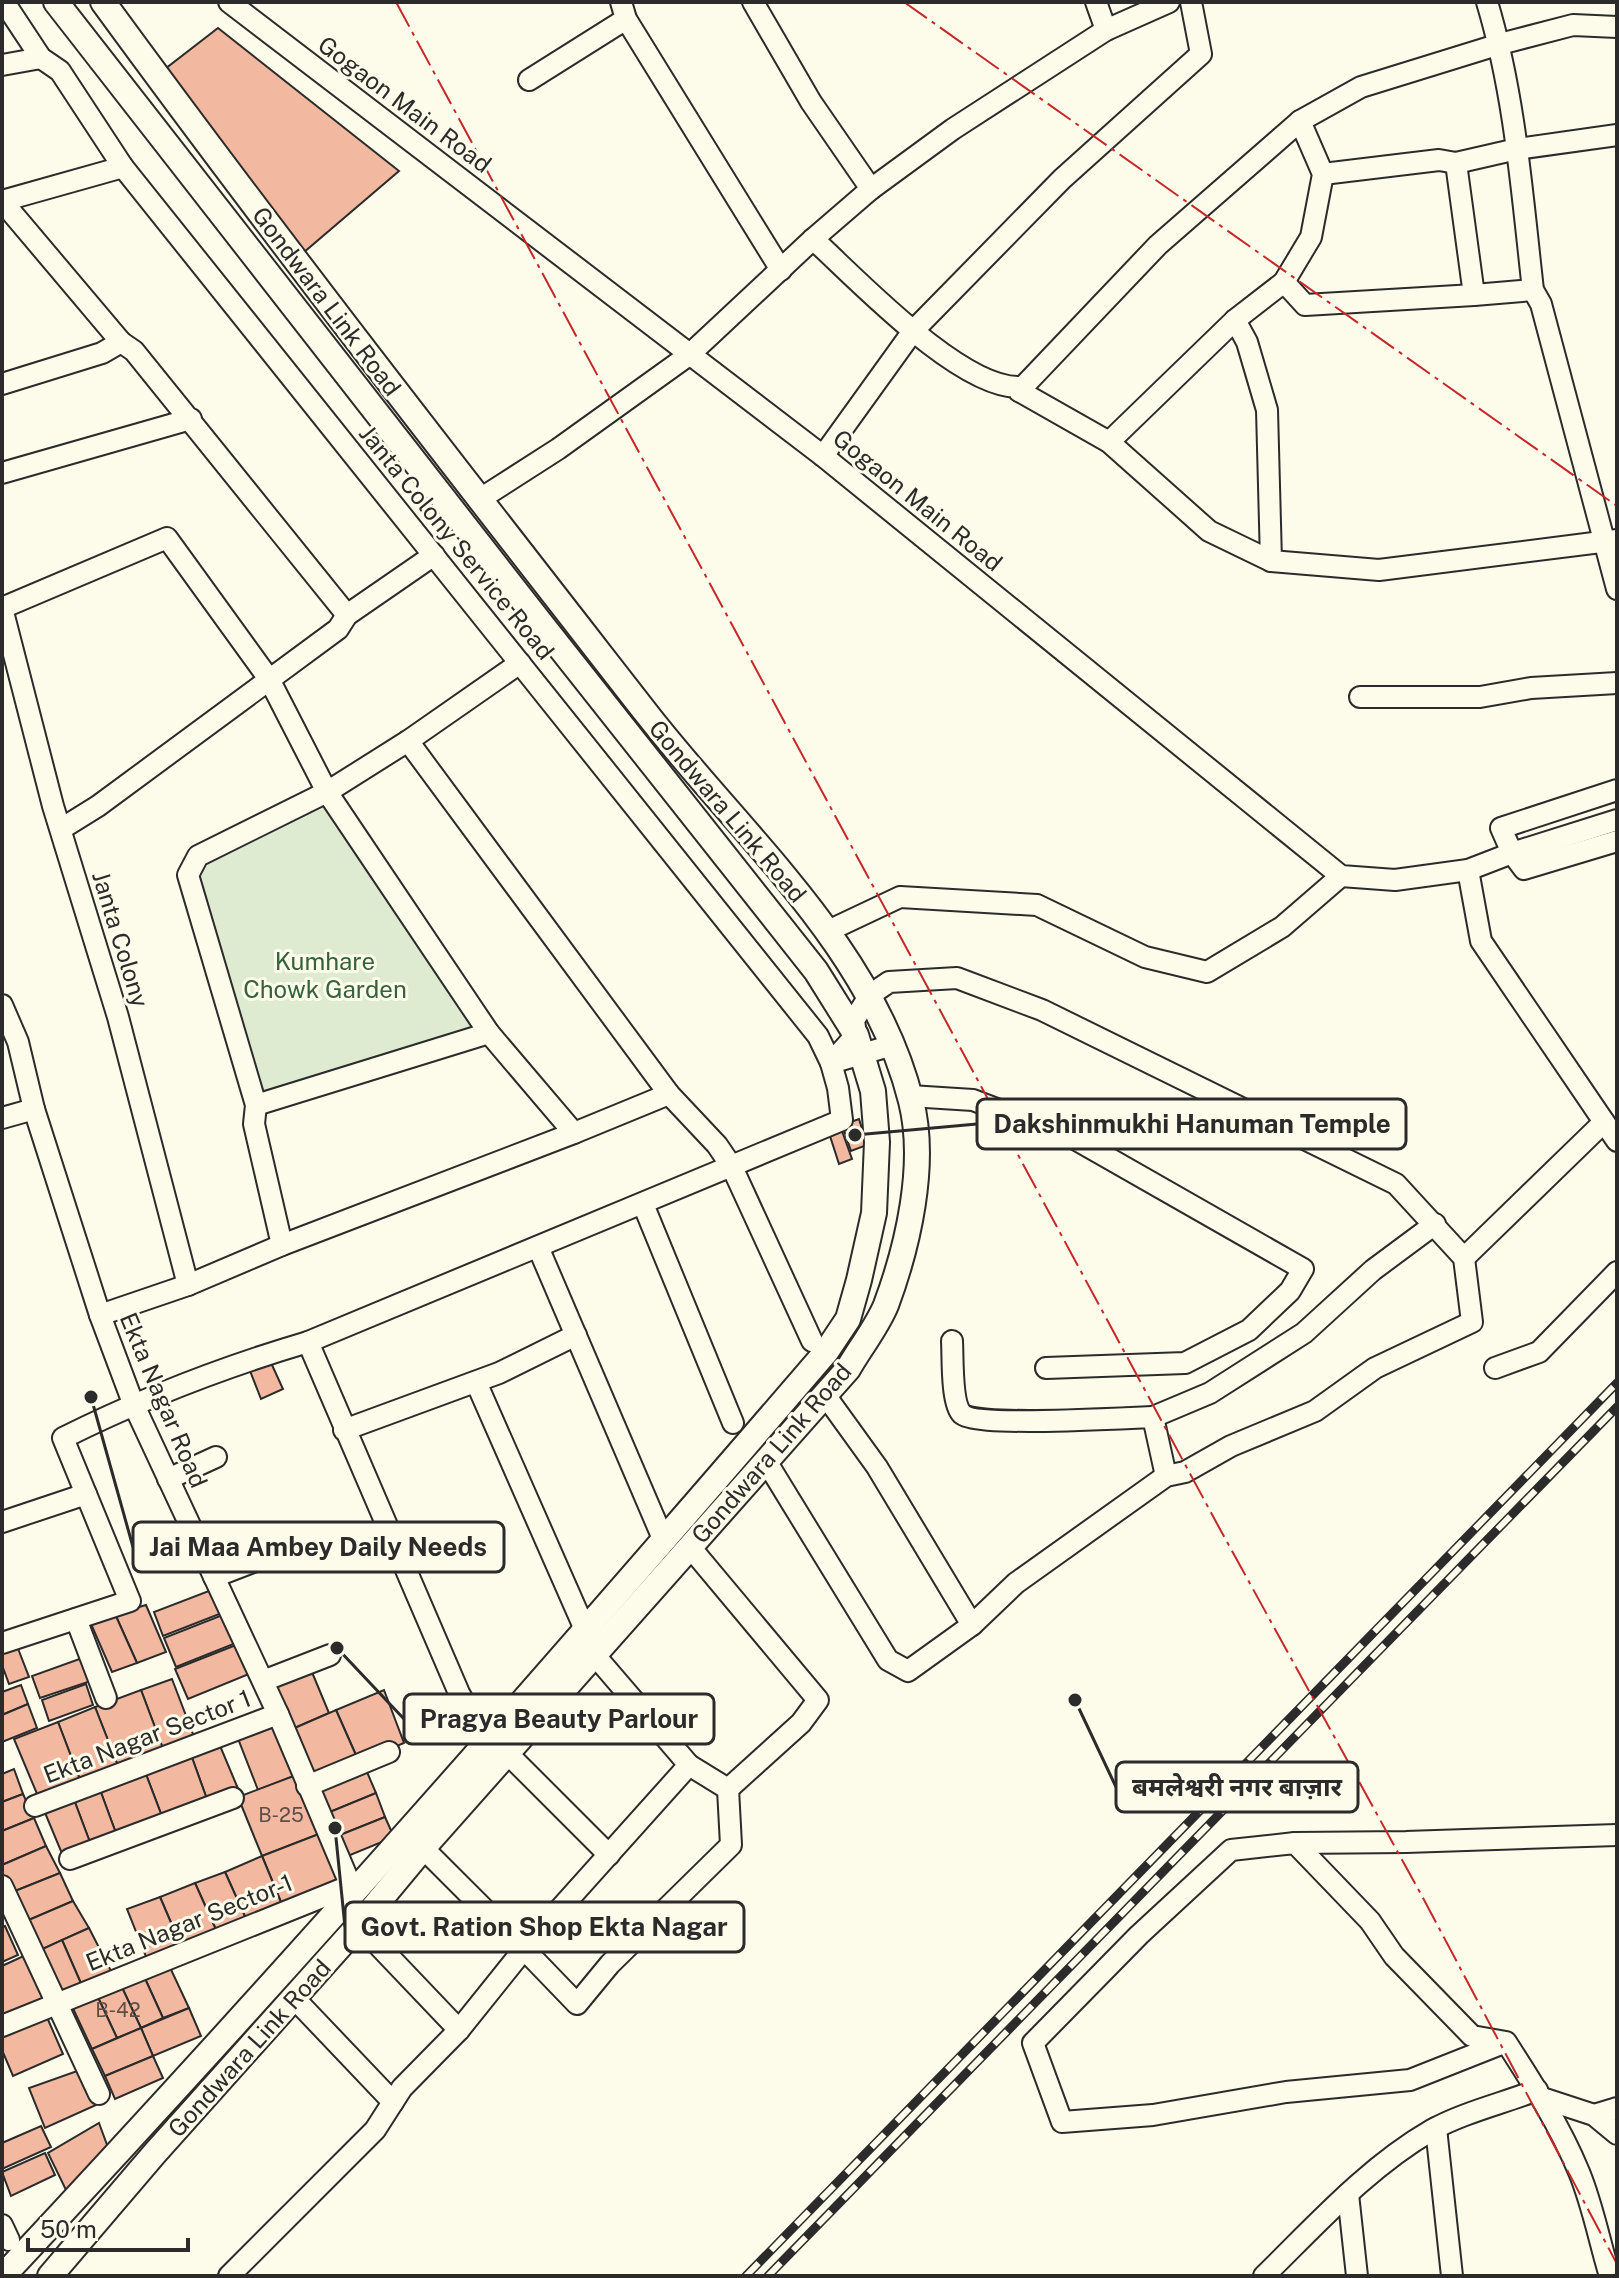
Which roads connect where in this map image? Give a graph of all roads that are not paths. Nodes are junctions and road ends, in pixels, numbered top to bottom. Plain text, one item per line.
1 (4, 2) edge
2 (56, 2) edge
3 (103, 2) edge
4 (753, 2) edge
5 (1096, 2) edge
6 (1169, 2) edge
7 (1191, 2) edge
8 (1487, 2) edge
9 (237, 4) edge
10 (623, 10) edge
11 (1617, 27) edge
12 (1106, 30) junction
13 (1500, 44) junction
14 (41, 58) junction
15 (2, 65) edge
16 (529, 80) dead end
17 (1300, 121) junction
18 (1617, 135) edge
19 (1517, 149) junction
20 (1456, 163) junction
21 (123, 167) junction
22 (1323, 174) junction
23 (871, 189) junction
24 (2, 201) edge
25 (813, 239) junction
26 (781, 270) junction
27 (1284, 282) junction
28 (1533, 290) junction
29 (1474, 295) junction
30 (1235, 320) junction
31 (913, 331) junction
32 (121, 342) junction
33 (689, 355) junction
34 (2, 384) edge
35 (1019, 391) junction
36 (191, 419) junction
37 (1109, 442) junction
38 (823, 456) junction
39 (2, 473) edge
40 (480, 499) junction
41 (1610, 541) edge
42 (434, 555) junction
43 (1271, 561) junction
44 (1617, 589) edge
45 (2, 608) edge
46 (347, 615) junction
47 (520, 663) junction
48 (269, 679) junction
49 (1617, 683) edge
50 (1360, 697) dead end
51 (408, 741) junction
52 (1617, 790) edge
53 (327, 792) junction
54 (1617, 820) edge
55 (61, 829) junction
56 (1617, 841) edge
57 (1512, 853) junction
58 (1468, 870) junction
59 (1341, 876) junction
60 (828, 931) junction
61 (870, 995) junction
62 (2, 1005) edge
63 (489, 1033) junction
64 (860, 1044) junction
65 (893, 1045) junction
66 (831, 1063) junction
67 (669, 1094) junction
68 (910, 1096) junction
69 (256, 1105) junction
70 (34, 1109) junction
71 (2, 1118) edge
72 (1604, 1122) junction
73 (574, 1133) junction
74 (1617, 1141) edge
75 (732, 1167) junction
76 (643, 1204) junction
77 (1435, 1224) junction
78 (282, 1245) junction
79 (538, 1247) junction
80 (1464, 1258) junction
81 (1617, 1272) edge
82 (188, 1285) junction
83 (100, 1315) junction
84 (576, 1335) junction
85 (812, 1341) dead end
86 (952, 1341) dead end
87 (308, 1342) junction
88 (1046, 1368) dead end
89 (1495, 1368) dead end
90 (476, 1382) junction
91 (825, 1395) junction
92 (133, 1403) junction
93 (1153, 1417) junction
94 (733, 1423) dead end
95 (344, 1430) junction
96 (216, 1457) dead end
97 (766, 1461) junction
98 (1166, 1476) junction
99 (168, 1479) junction
100 (86, 1494) junction
101 (2, 1522) edge
102 (664, 1541) junction
103 (690, 1547) junction
104 (266, 1557) dead end
105 (214, 1577) junction
106 (76, 1619) junction
107 (972, 1625) junction
108 (584, 1630) junction
109 (2, 1643) edge
110 (596, 1652) junction
111 (330, 1655) dead end
112 (263, 1681) junction
113 (106, 1698) dead end
114 (278, 1714) junction
115 (497, 1748) junction
116 (389, 1752) dead end
117 (689, 1765) junction
118 (307, 1786) junction
119 (728, 1789) junction
120 (233, 1798) dead end
121 (35, 1806) dead end
122 (1617, 1835) edge
123 (1295, 1843) junction
124 (423, 1848) junction
125 (609, 1855) junction
126 (70, 1859) dead end
127 (2, 1886) edge
128 (348, 1890) junction
129 (359, 1925) junction
130 (524, 1949) junction
131 (294, 1998) junction
132 (56, 2002) junction
133 (2, 2026) edge
134 (459, 2030) junction
135 (1506, 2042) junction
136 (99, 2094) dead end
137 (1539, 2094) junction
138 (393, 2102) junction
139 (1617, 2108) edge
140 (1594, 2115) junction
141 (1436, 2128) junction
142 (1617, 2134) edge
143 (1348, 2194) junction
144 (1617, 2275) edge
145 (3, 2276) edge
146 (50, 2276) edge
147 (229, 2276) edge
148 (1264, 2276) edge
149 (1357, 2276) edge
150 (1452, 2276) edge

1 - 14 street, Janta Colony Service Road
2 - 64 street, Gondwara Link Road
3 - 40 street, Gondwara Link Road
4 - 23 street
5 - 12 street
6 - 12 street
7 - 31 street
8 - 13 street
9 - 33 street, Gogaon Main Road
10 - 16 street
10 - 26 street
11 - 13 street
12 - 23 street
13 - 17 street
13 - 19 street
14 - 15 street
14 - 21 street, Janta Colony Service Road
17 - 22 street
17 - 35 street
18 - 19 street
19 - 20 street
19 - 28 street
20 - 22 street
20 - 29 street
21 - 24 street
21 - 42 street, Janta Colony Service Road
22 - 27 street
23 - 25 street
24 - 32 street
25 - 26 street
25 - 31 street
26 - 33 street
27 - 29 street
27 - 30 street
28 - 29 street
28 - 41 street
30 - 37 street
30 - 43 street
31 - 35 street
31 - 38 street
32 - 34 street
32 - 36 street
33 - 38 street, Gogaon Main Road
33 - 40 street
35 - 37 street
36 - 39 street
36 - 46 street
37 - 43 street
38 - 59 street, Gogaon Main Road
40 - 60 street, Gondwara Link Road
41 - 43 street
41 - 44 street
42 - 46 street
42 - 47 street, Janta Colony Service Road
45 - 48 street
45 - 55 street, Janta Colony
46 - 48 street
47 - 51 street
47 - 66 street, Janta Colony Service Road
48 - 53 street
48 - 55 street
49 - 50 street
51 - 53 street
51 - 67 street
52 - 57 street
53 - 63 street
53 - 69 street
54 - 57 street
55 - 82 street, Janta Colony
56 - 57 street
57 - 58 street
58 - 59 street
58 - 72 street
59 - 60 street
60 - 61 street, Gondwara Link Road
61 - 64 street
61 - 65 street, Gondwara Link Road
61 - 77 street
62 - 70 street, Ekta Nagar Road
63 - 69 street
63 - 73 street
64 - 65 street
64 - 66 street
64 - 102 street, Gondwara Link Road
65 - 68 street, Gondwara Link Road
66 - 75 street, Janta Colony Service Road
67 - 73 street
67 - 75 street
68 - 88 street
68 - 91 street, Gondwara Link Road
69 - 78 street
70 - 71 street
70 - 83 street, Ekta Nagar Road
72 - 74 street
72 - 80 street
73 - 78 street
75 - 76 street
75 - 85 street
76 - 79 street
76 - 94 street
77 - 80 street
77 - 93 street
78 - 82 street
79 - 84 street
79 - 87 street
80 - 98 street
81 - 89 street
82 - 83 street
83 - 92 street, Ekta Nagar Road
84 - 90 street
84 - 102 street
86 - 93 street
87 - 92 street
87 - 95 street
90 - 95 street
90 - 108 street
91 - 97 street, Gondwara Link Road
91 - 107 street
92 - 99 street, Ekta Nagar Road
92 - 100 street
93 - 98 street
95 - 115 street
96 - 99 street
97 - 103 street, Gondwara Link Road
97 - 107 street
98 - 107 street
99 - 105 street, Ekta Nagar Road
100 - 101 street
100 - 106 street
102 - 108 street, Gondwara Link Road
103 - 110 street, Gondwara Link Road
103 - 119 street
104 - 105 street
105 - 112 street, Ekta Nagar Road
106 - 109 street
106 - 113 street
108 - 110 street
108 - 115 street, Gondwara Link Road
110 - 115 street, Gondwara Link Road
110 - 117 street
111 - 112 street
112 - 114 street, Ekta Nagar Road
114 - 118 street, Ekta Nagar Road
114 - 121 street, Ekta Nagar Sector 1
115 - 124 street, Gondwara Link Road
115 - 125 street
115 - 128 street
116 - 118 street
117 - 119 street
117 - 125 street
118 - 128 street, Ekta Nagar Road
119 - 130 street
120 - 126 street
122 - 123 street
123 - 135 street
123 - 135 street
124 - 129 street, Gondwara Link Road
124 - 130 street
125 - 130 street
127 - 132 street
128 - 132 street, Ekta Nagar Sector-1
128 - 145 street
129 - 131 street, Gondwara Link Road
129 - 134 street
130 - 134 street
131 - 138 street
131 - 146 street, Gondwara Link Road
132 - 133 street, Ekta Nagar Sector-1
132 - 136 street
134 - 138 street
135 - 137 street
137 - 140 street
137 - 141 street
137 - 144 street
138 - 147 street
139 - 140 street
140 - 142 street
141 - 143 street
141 - 150 street
143 - 148 street
143 - 149 street

